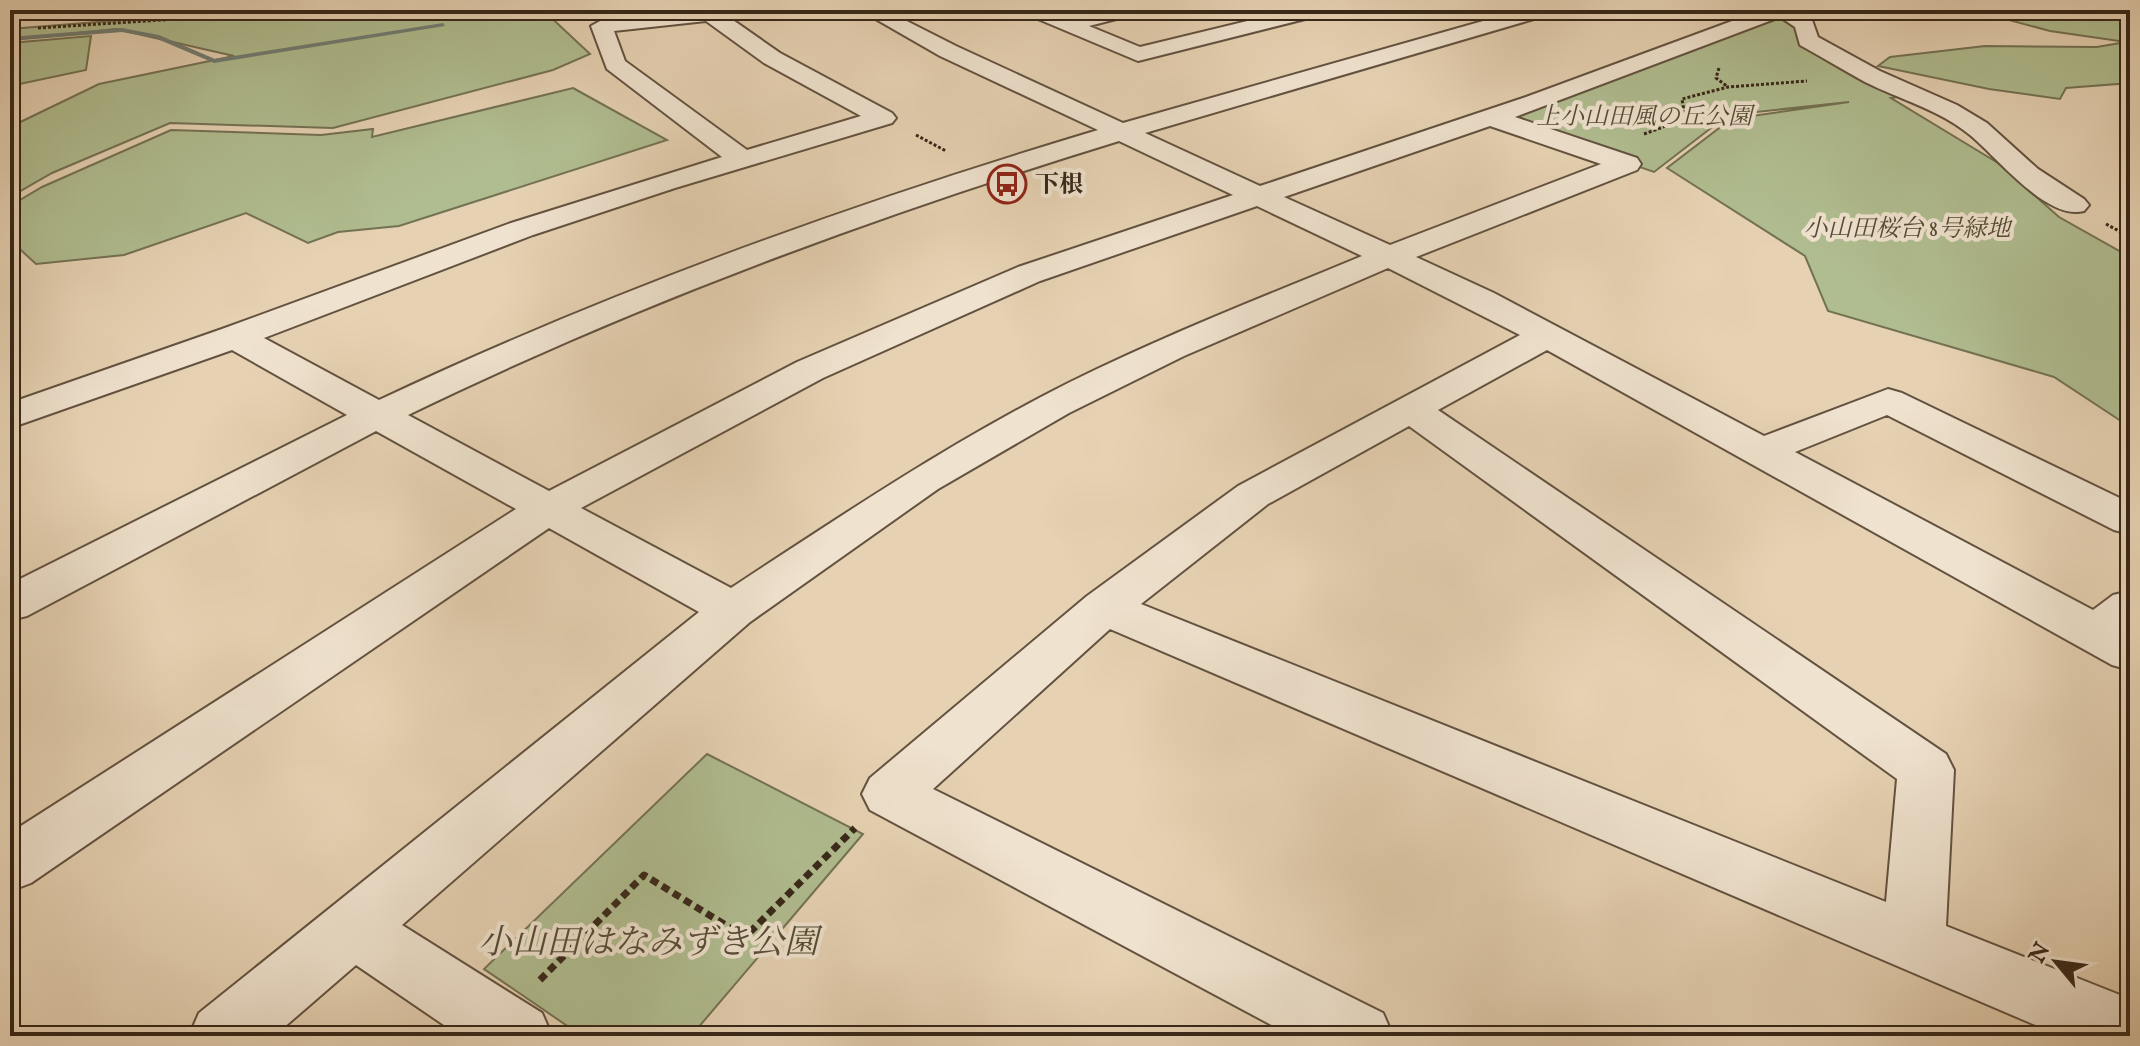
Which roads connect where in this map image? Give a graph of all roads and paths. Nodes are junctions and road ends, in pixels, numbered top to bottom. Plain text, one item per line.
1 (316, 10) edge
2 (751, 10) edge
3 (870, 10) edge
4 (1033, 10) edge
5 (1129, 10) edge
6 (1318, 10) edge
7 (1544, 10) edge
8 (1782, 10) edge
9 (710, 14) junction
10 (1068, 25) junction
11 (25, 29) dead end
12 (1872, 76) junction
13 (1489, 117) junction
14 (883, 118) junction
15 (1123, 132) junction
16 (1642, 135) dead end
17 (742, 159) junction
18 (986, 173) junction
19 (1257, 195) junction
20 (2074, 205) dead end
21 (1390, 256) junction
22 (1547, 335) junction
23 (235, 337) junction
24 (1409, 408) junction
25 (376, 414) junction
26 (10, 416) edge
27 (1760, 452) junction
28 (547, 509) junction
29 (2130, 520) edge
30 (10, 604) edge
31 (1104, 608) junction
32 (733, 610) junction
33 (2119, 631) edge
34 (890, 794) junction
35 (10, 865) edge
36 (353, 928) junction
37 (1914, 941) junction
38 (508, 1029) edge
39 (2130, 1032) edge
40 (223, 1036) edge
41 (1359, 1036) edge

1 - 11 path
2 - 9 street
3 - 15 street
4 - 10 street
5 - 10 street
6 - 10 street
7 - 15 street
8 - 12 street
8 - 13 street
9 - 14 street
9 - 17 street
12 - 16 path
12 - 20 street
13 - 19 street
13 - 21 street
14 - 17 street
14 - 18 path
15 - 18 street
15 - 19 street
17 - 23 street
18 - 25 street
19 - 21 street
19 - 28 street
21 - 22 street
21 - 32 street
22 - 24 street
22 - 27 street
23 - 25 street
23 - 26 street
24 - 31 street
24 - 37 street
25 - 28 street
25 - 30 street
27 - 29 street
27 - 33 street
28 - 32 street
28 - 35 street
31 - 34 street
31 - 37 street
32 - 36 street
34 - 38 path
34 - 41 street
36 - 38 street
36 - 40 street
37 - 39 street

